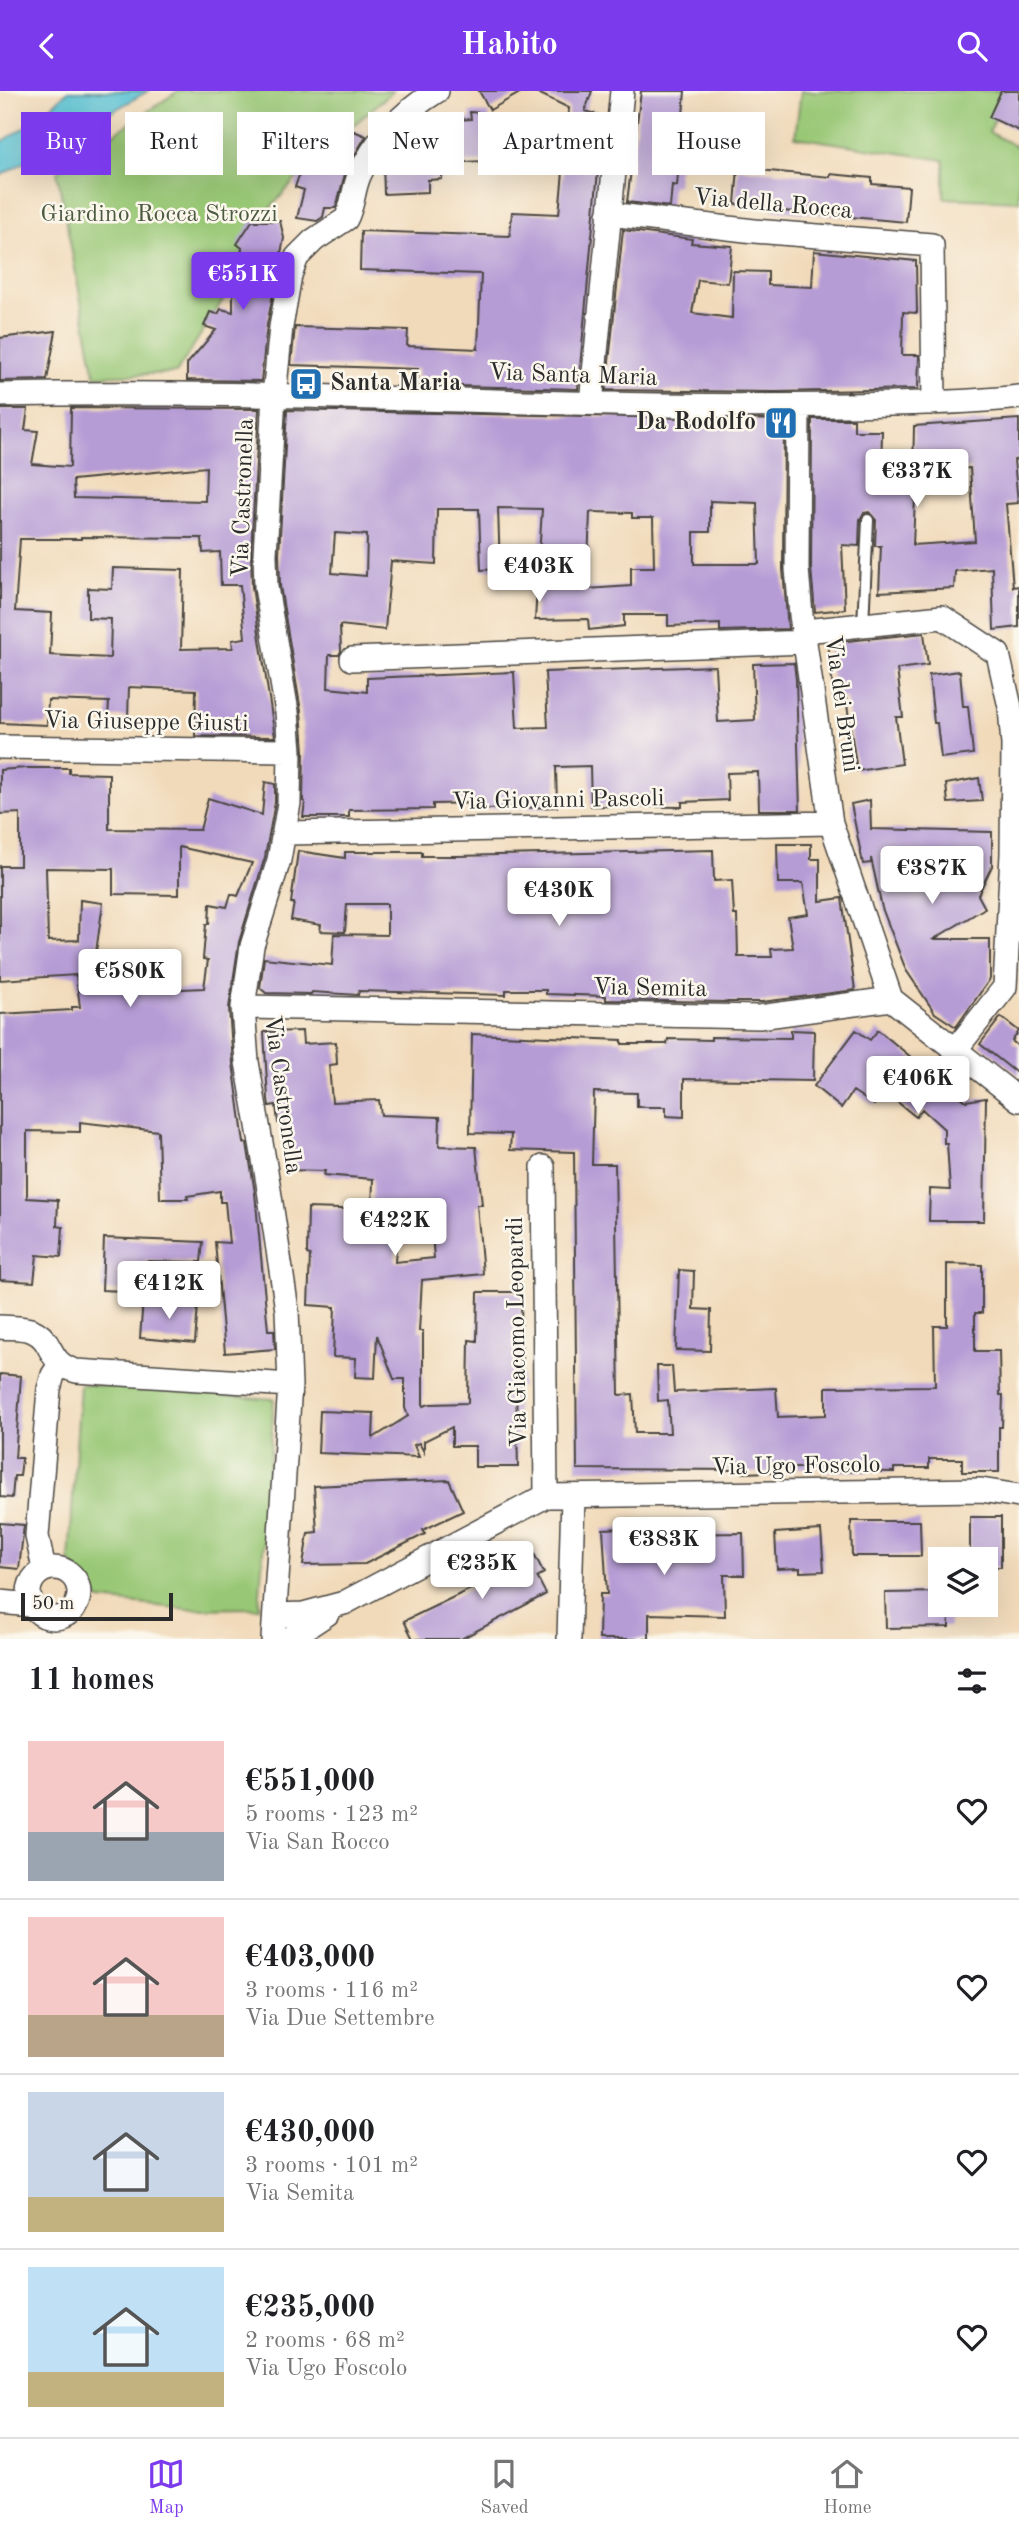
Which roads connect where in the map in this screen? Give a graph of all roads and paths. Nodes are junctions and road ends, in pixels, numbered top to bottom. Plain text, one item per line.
1 (437, 91) edge
2 (622, 91) edge
3 (609, 214) junction
4 (0, 395) edge
5 (274, 396) junction
6 (1019, 397) edge
7 (592, 403) junction
8 (934, 403) junction
9 (798, 407) junction
10 (868, 520) dead end
11 (863, 625) junction
12 (805, 637) junction
13 (352, 659) dead end
14 (0, 747) edge
15 (290, 751) junction
16 (831, 823) junction
17 (286, 833) junction
18 (891, 999) junction
19 (243, 1007) junction
20 (956, 1049) junction
21 (1019, 1100) edge
22 (543, 1167) dead end
23 (0, 1327) edge
24 (60, 1365) junction
25 (290, 1385) junction
26 (546, 1496) junction
27 (573, 1496) junction
28 (1019, 1496) edge
29 (44, 1569) junction
30 (0, 1602) edge
31 (344, 1603) junction
32 (31, 1605) junction
33 (275, 1615) junction
34 (273, 1639) edge
35 (289, 1639) edge
36 (569, 1639) edge

1 - 5 street, Via Castronella
2 - 3 street
3 - 7 street
3 - 8 street, Via della Rocca
4 - 5 street, Via Santa Maria
5 - 7 street, Via Santa Maria
5 - 15 street, Via Castronella
6 - 8 street, Via Santa Maria
7 - 9 street, Via Santa Maria
8 - 9 street, Via Santa Maria
9 - 12 street, Via dei Bruni
10 - 11 lane
11 - 12 street
11 - 20 street
12 - 13 street
12 - 16 street, Via dei Bruni
14 - 15 street, Via Giuseppe Giusti
15 - 17 street, Via Castronella
16 - 17 street, Via Giovanni Pascoli
16 - 18 street, Via dei Bruni
17 - 19 street, Via Castronella
18 - 19 street, Via Semita
18 - 20 street
19 - 25 street, Via Castronella
20 - 21 street
22 - 26 street, Via Giacomo Leopardi
23 - 24 street
24 - 25 street
24 - 29 street
25 - 33 street, Via Castronella
26 - 27 street, Via Ugo Foscolo
26 - 31 street, Via Ugo Foscolo
27 - 28 street, Via Ugo Foscolo
27 - 36 street
29 - 32 street
29 - 32 street
30 - 32 street
31 - 33 street, Via Ugo Foscolo
31 - 35 street, Via Ugo Foscolo
33 - 34 street, Via Castronella

